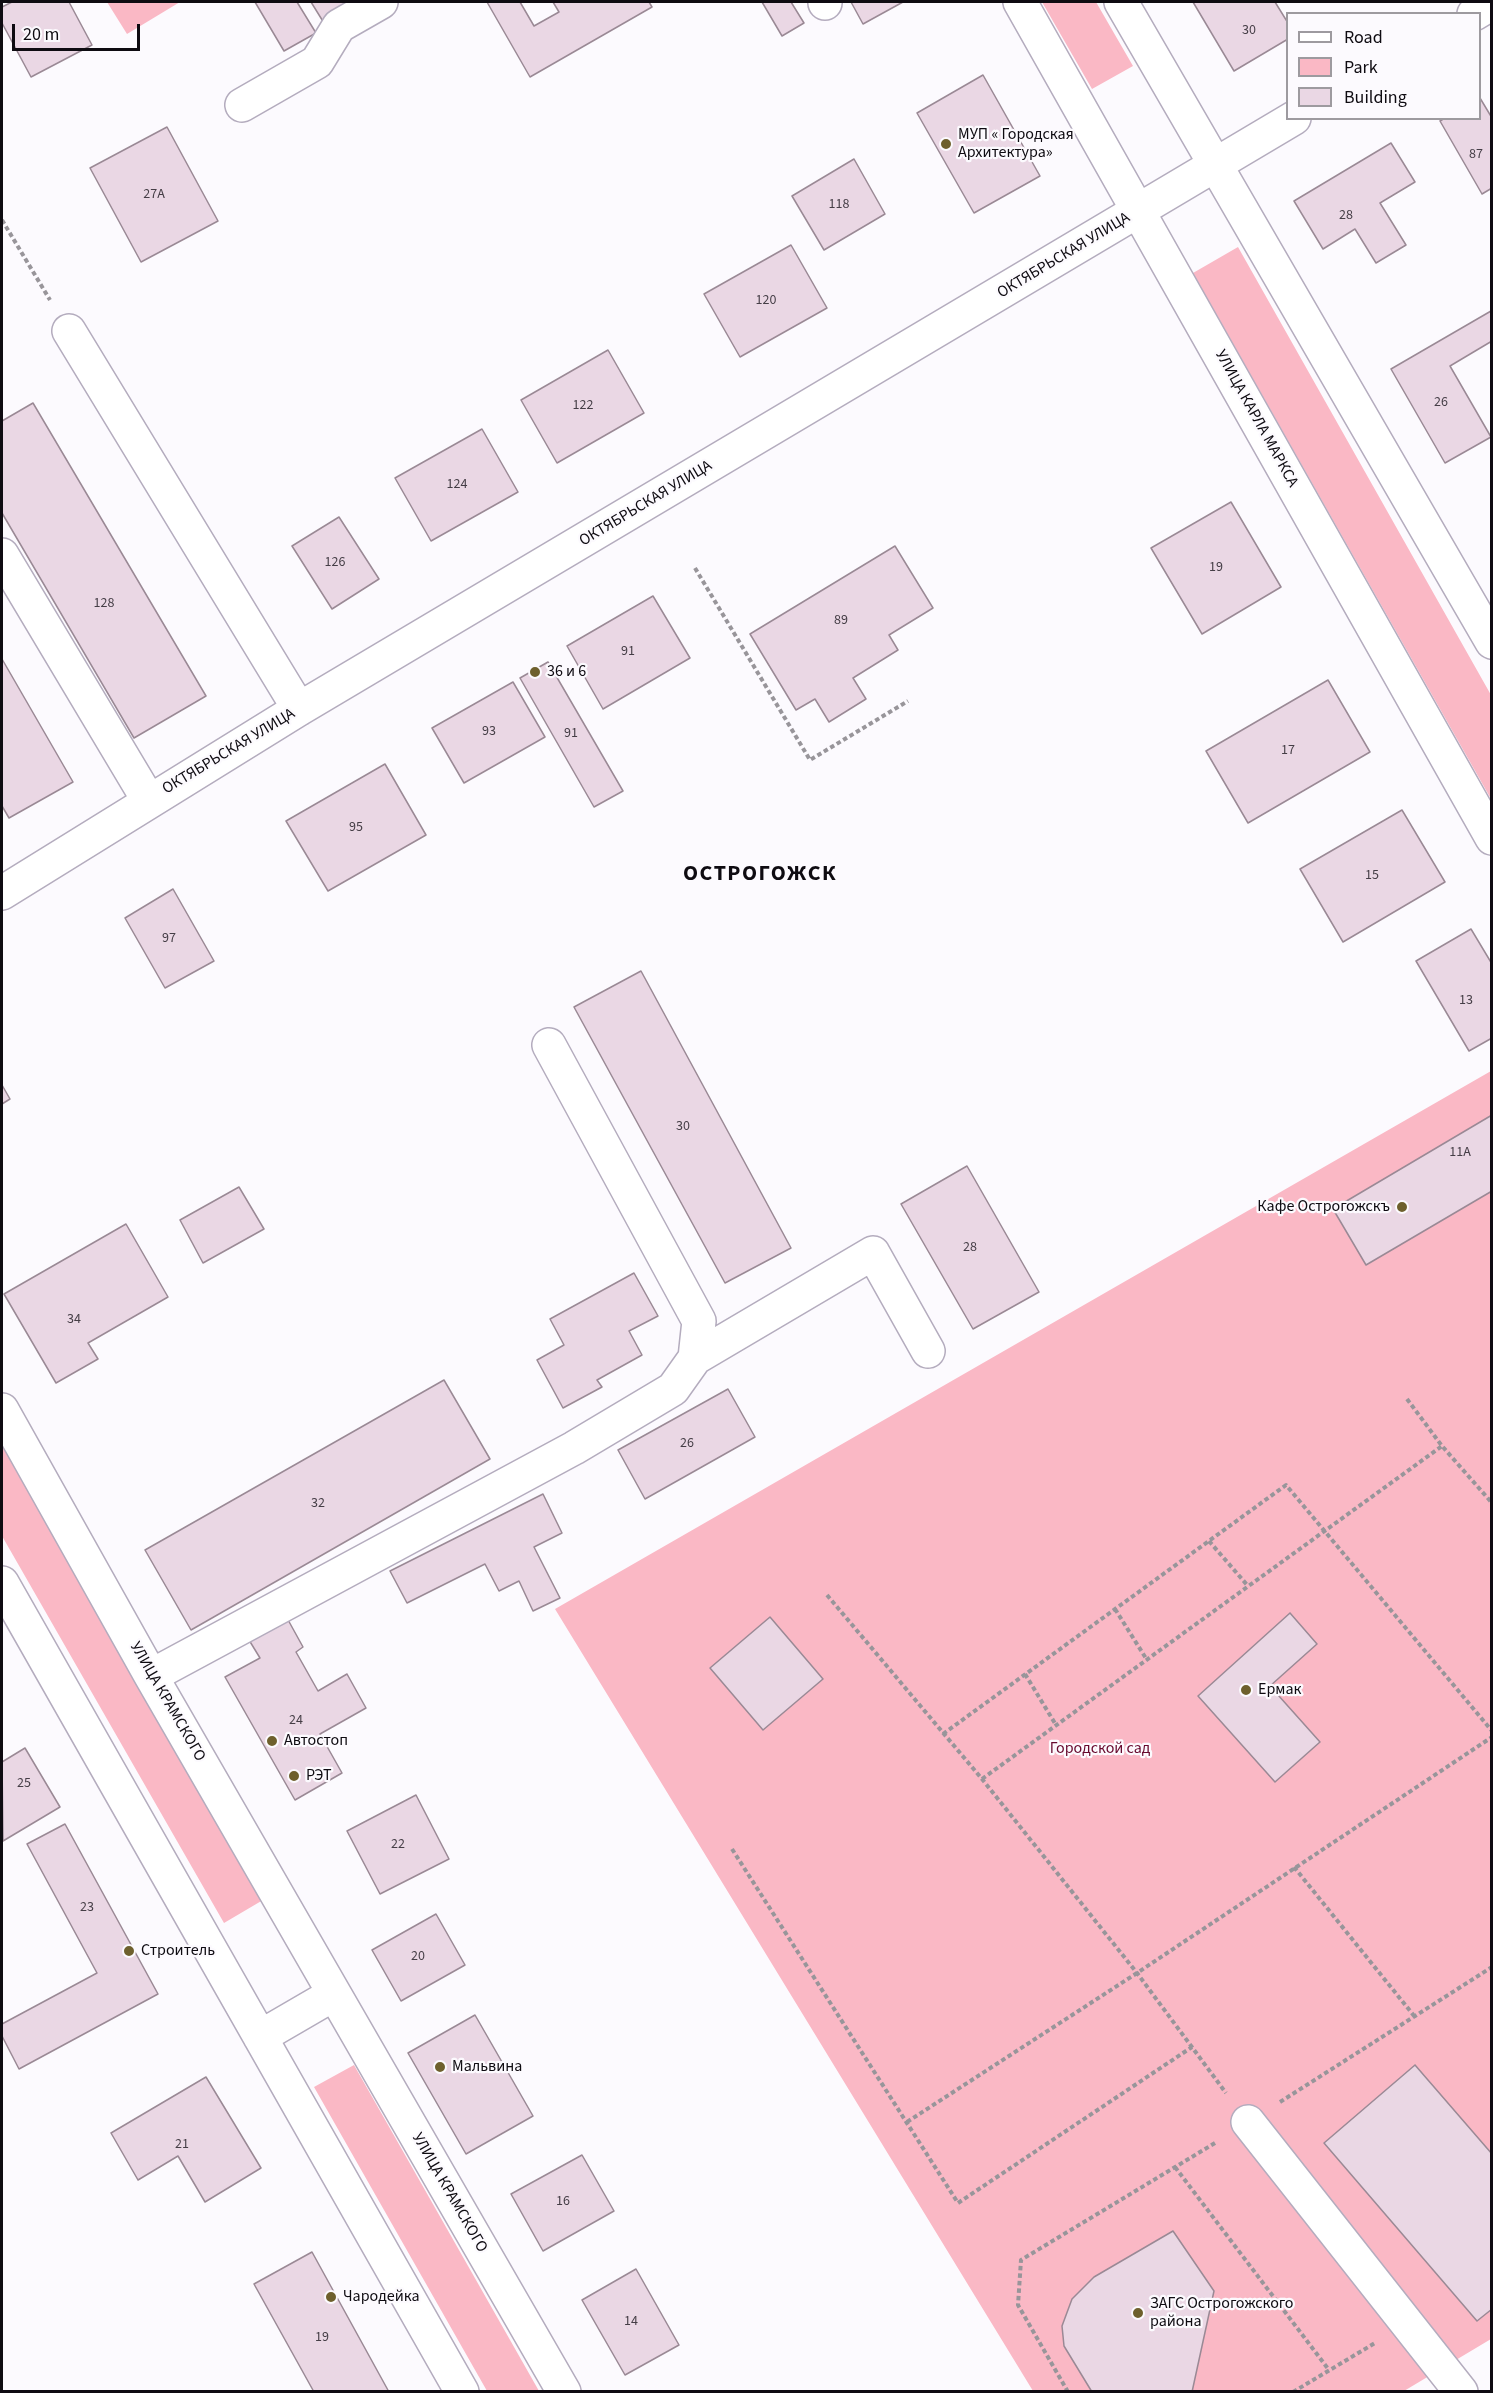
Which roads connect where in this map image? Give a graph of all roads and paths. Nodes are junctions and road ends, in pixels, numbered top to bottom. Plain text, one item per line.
1 (381, 2) edge
2 (1020, 2) edge
3 (1120, 2) edge
4 (1491, 3) edge
5 (1477, 12) edge
6 (243, 105) dead end
7 (1291, 120) edge
8 (1214, 164) junction
9 (1139, 211) junction
10 (2, 220) edge
11 (69, 331) joint
12 (2, 555) edge
13 (695, 568) dead end
14 (1491, 642) edge
15 (908, 701) dead end
16 (299, 709) junction
17 (149, 801) junction
18 (1491, 838) edge
19 (2, 893) edge
20 (549, 1045) dead end
21 (928, 1350) dead end
22 (695, 1358) junction
23 (1407, 1399) dead end
24 (2, 1410) edge
25 (1442, 1446) junction
26 (1491, 1503) edge
27 (1325, 1530) junction
28 (1209, 1541) junction
29 (2, 1583) edge
30 (1248, 1586) junction
31 (827, 1595) dead end
32 (1115, 1609) junction
33 (1147, 1660) junction
34 (1025, 1674) junction
35 (151, 1676) junction
36 (1056, 1725) junction
37 (1491, 1731) edge
38 (943, 1734) junction
39 (1491, 1737) edge
40 (982, 1779) junction
41 (732, 1849) dead end
42 (1294, 1867) junction
43 (1491, 1967) edge
44 (1137, 1972) junction
45 (334, 1994) junction
46 (1415, 2016) junction
47 (260, 2037) junction
48 (1192, 2047) junction
49 (907, 2122) junction
50 (1248, 2122) junction
51 (1175, 2167) junction
52 (1408, 2323) junction
53 (1329, 2370) junction
54 (462, 2391) edge
55 (564, 2391) edge
56 (1068, 2391) edge
57 (1293, 2391) edge
58 (1461, 2391) edge

1 - 6 street
2 - 9 street, УЛИЦА КАРЛА МАРКСА
3 - 8 street
4 - 5 street
7 - 8 street, ОКТЯБРЬСКАЯ УЛИЦА
8 - 9 street, ОКТЯБРЬСКАЯ УЛИЦА
8 - 14 street
9 - 16 street, ОКТЯБРЬСКАЯ УЛИЦА
9 - 18 street, УЛИЦА КАРЛА МАРКСА
10 - 11 path
11 - 16 street
12 - 17 street
13 - 15 path
16 - 17 street, ОКТЯБРЬСКАЯ УЛИЦА
17 - 19 street, ОКТЯБРЬСКАЯ УЛИЦА
20 - 22 street
21 - 22 street
22 - 35 street
23 - 25 path
24 - 35 street, УЛИЦА КРАМСКОГО
25 - 26 path
25 - 27 path
27 - 28 path
27 - 30 path
27 - 37 path
28 - 30 path
28 - 32 path
29 - 47 street
30 - 33 path
31 - 38 path
32 - 33 path
32 - 34 path
33 - 36 path
34 - 36 path
34 - 38 path
35 - 45 street, УЛИЦА КРАМСКОГО
36 - 40 path
38 - 40 path
39 - 42 path
40 - 44 path
41 - 49 path
42 - 44 path
42 - 46 path
43 - 46 path
44 - 48 path
44 - 49 path
45 - 47 street
45 - 55 street, УЛИЦА КРАМСКОГО
46 - 50 path
47 - 54 street
48 - 49 path
48 - 50 path
50 - 51 path
50 - 52 street
51 - 53 path
51 - 56 path
52 - 53 path
52 - 58 street
53 - 57 path

